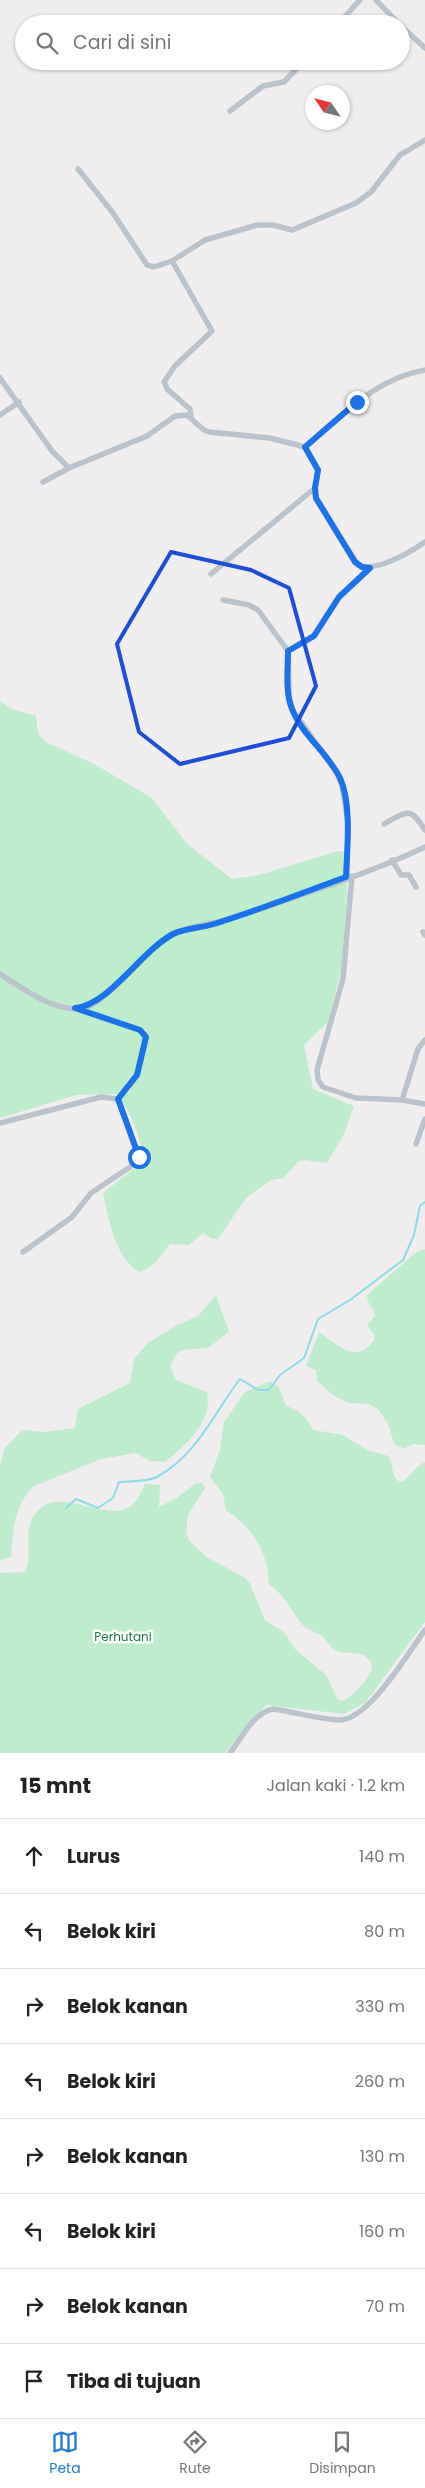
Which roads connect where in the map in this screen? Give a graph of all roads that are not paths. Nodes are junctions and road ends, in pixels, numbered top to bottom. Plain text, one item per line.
1 (360, 0) edge
2 (376, 0) edge
3 (346, 15) edge
4 (390, 15) edge
5 (410, 34) edge
6 (425, 48) edge
7 (295, 70) edge
8 (230, 110) dead end
9 (425, 140) edge
10 (78, 169) dead end
11 (172, 261) junction
12 (425, 370) edge
13 (0, 378) edge
14 (19, 402) junction
15 (0, 415) edge
16 (191, 417) junction
17 (305, 447) junction
18 (69, 468) junction
19 (43, 482) dead end
20 (315, 488) junction
21 (425, 542) edge
22 (370, 568) junction
23 (211, 574) dead end
24 (223, 600) dead end
25 (288, 651) junction
26 (384, 824) dead end
27 (425, 830) edge
28 (425, 847) edge
29 (392, 860) junction
30 (349, 877) junction
31 (416, 888) dead end
32 (0, 974) edge
33 (75, 1008) junction
34 (425, 1040) edge
35 (118, 1099) junction
36 (402, 1100) junction
37 (425, 1104) edge
38 (425, 1119) edge
39 (0, 1123) edge
40 (416, 1144) dead end
41 (23, 1252) dead end
42 (425, 1630) edge
43 (230, 1753) edge

1 - 3 street
2 - 4 street
5 - 6 street
7 - 8 street
9 - 11 street
10 - 11 street
11 - 16 street
12 - 17 street
13 - 14 street
14 - 15 street
14 - 18 street
16 - 17 street
16 - 18 street
17 - 20 street
18 - 19 street
20 - 22 street
20 - 23 street
21 - 22 street
22 - 25 street
24 - 25 street
25 - 30 street
26 - 27 street
28 - 29 street
29 - 30 street
29 - 31 street
30 - 33 street
30 - 36 street
32 - 33 street
33 - 35 street
34 - 36 street
35 - 39 street
35 - 41 street
36 - 37 street
38 - 40 street
42 - 43 street

